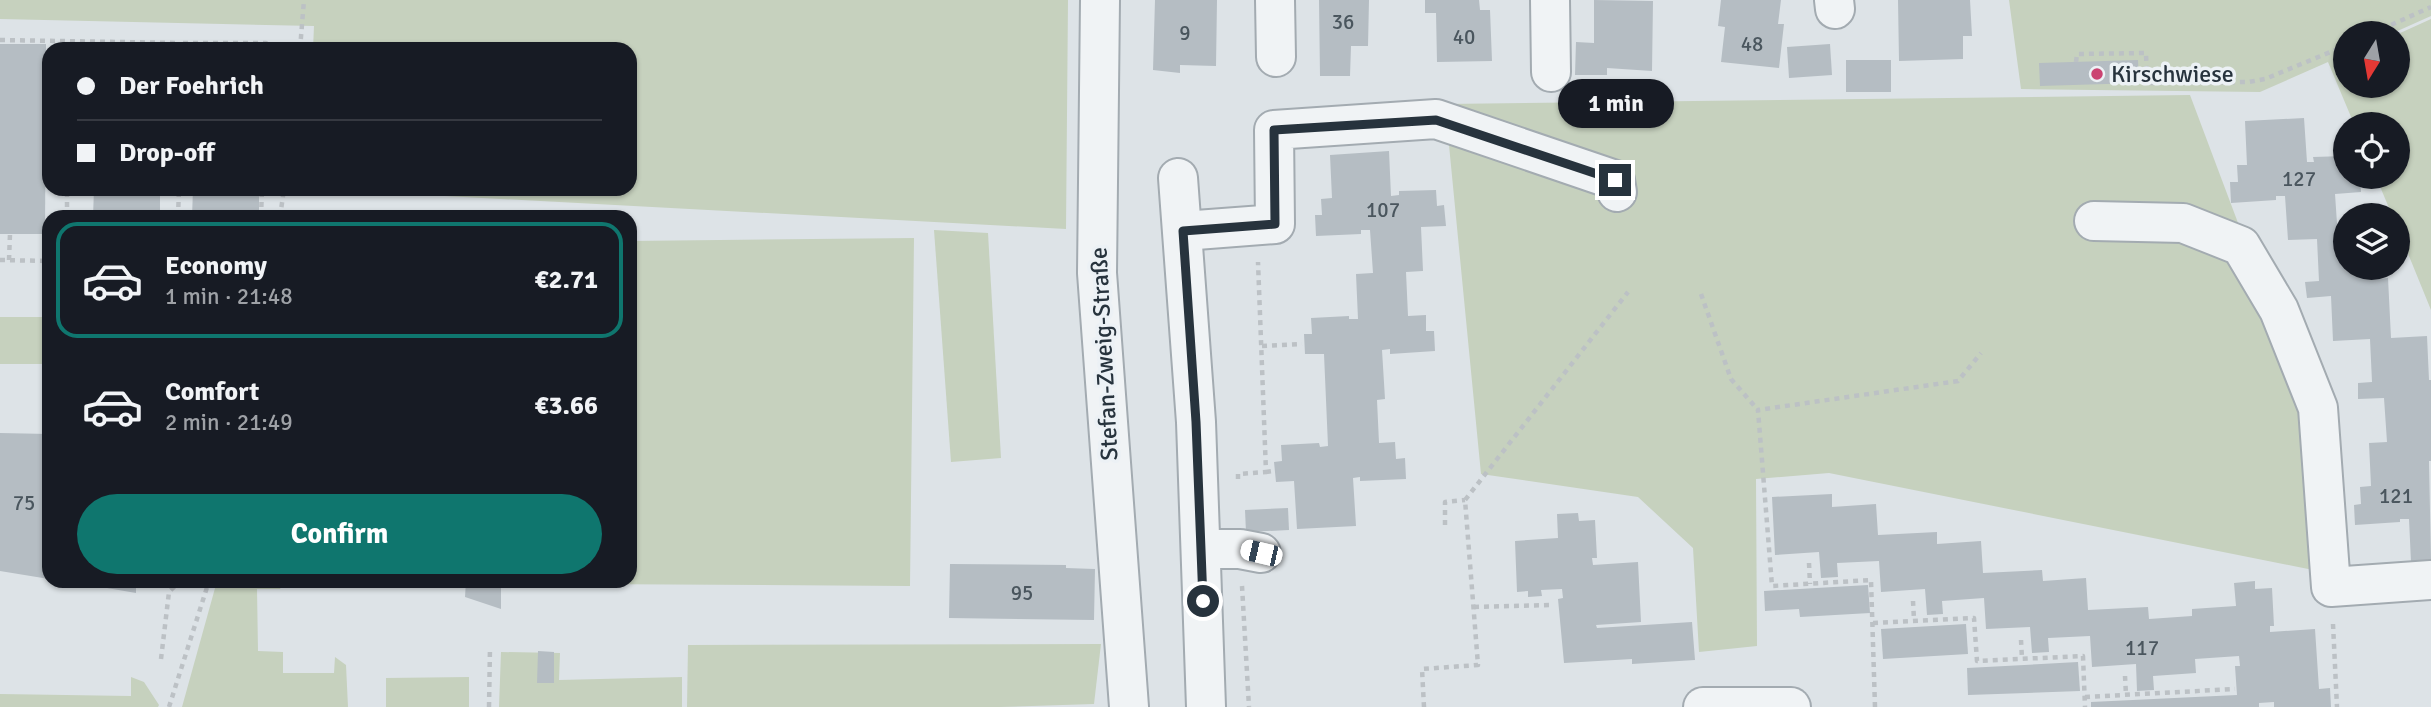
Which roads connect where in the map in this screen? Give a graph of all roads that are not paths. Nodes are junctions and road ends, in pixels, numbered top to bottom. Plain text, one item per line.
1 (1100, 0) edge
2 (1275, 0) edge
3 (1550, 0) edge
4 (1276, 57) dead end
5 (1551, 72) dead end
6 (1178, 178) dead end
7 (1617, 192) dead end
8 (2094, 220) dead end
9 (1183, 231) junction
10 (1202, 549) junction
11 (1250, 551) road end
12 (2431, 580) edge
13 (1129, 707) edge
14 (1206, 707) edge
15 (1703, 707) edge
16 (1791, 707) edge

1 - 13 street, Stefan-Zweig-Straße
2 - 4 street
3 - 5 street
6 - 9 street
7 - 9 street
8 - 12 street
9 - 10 street
10 - 11 street
10 - 14 street
15 - 16 street

